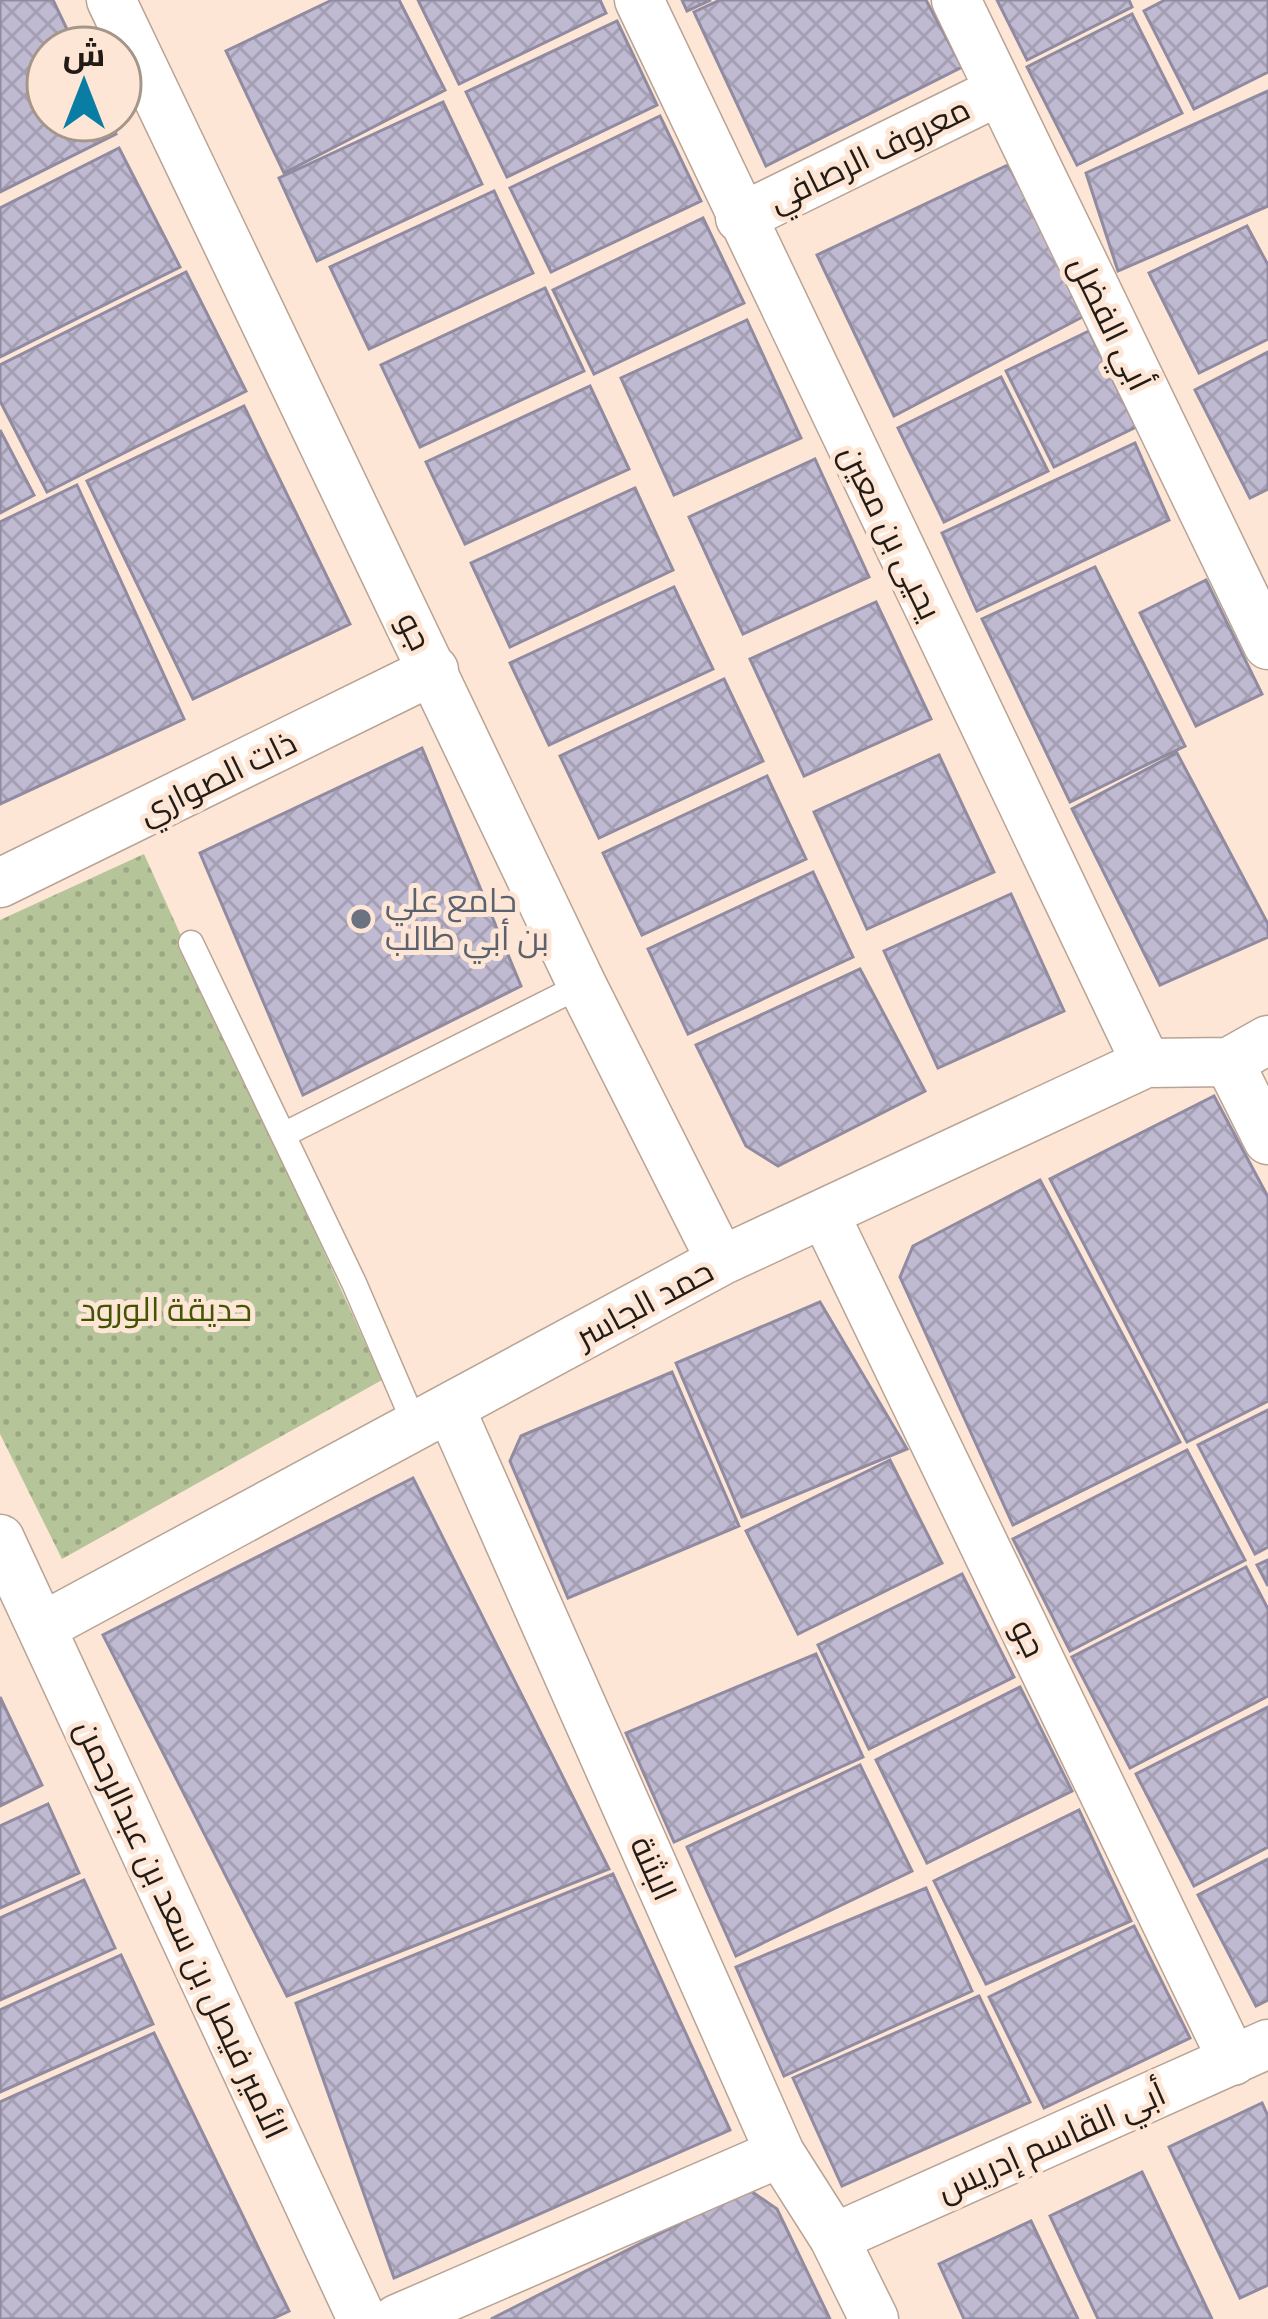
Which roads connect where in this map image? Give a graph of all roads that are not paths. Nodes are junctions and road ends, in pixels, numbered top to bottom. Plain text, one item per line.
1 (111, 0) edge
2 (639, 0) edge
3 (956, 0) edge
4 (998, 91) junction
5 (740, 218) junction
6 (1268, 645) edge
7 (434, 670) junction
8 (0, 884) edge
9 (191, 943) dead end
10 (582, 985) junction
11 (1249, 1051) edge
12 (1146, 1063) junction
13 (283, 1136) junction
14 (1268, 1140) edge
15 (825, 1215) junction
16 (721, 1261) junction
17 (433, 1417) junction
18 (0, 1539) edge
19 (42, 1627) junction
20 (1250, 2053) edge
21 (780, 2153) junction
22 (835, 2238) junction
23 (362, 2319) edge
24 (397, 2319) edge
25 (874, 2319) edge

1 - 7 street, جو
2 - 5 street, يحيى بن معين
3 - 4 street, أبي الفضل
4 - 5 street, معروف الرصافي
4 - 6 street, أبي الفضل
5 - 12 street, يحيى بن معين
7 - 8 street, ذات الصواري
7 - 10 street, جو
9 - 13 lane
10 - 13 lane
10 - 16 street, جو
11 - 12 street, حمد الجاسر
11 - 14 street
12 - 15 street, حمد الجاسر
13 - 17 lane
15 - 16 street, حمد الجاسر
15 - 20 street, جو
16 - 17 street, حمد الجاسر
17 - 19 street, حمد الجاسر
17 - 21 street, البثنة
18 - 19 street, الأمير فيصل بن سعد بن عبدالرحمن
19 - 23 street, الأمير فيصل بن سعد بن عبدالرحمن
20 - 22 street, أبي القاسم إدريس
21 - 22 street, البثنة
21 - 24 street
22 - 25 street, البثنة

